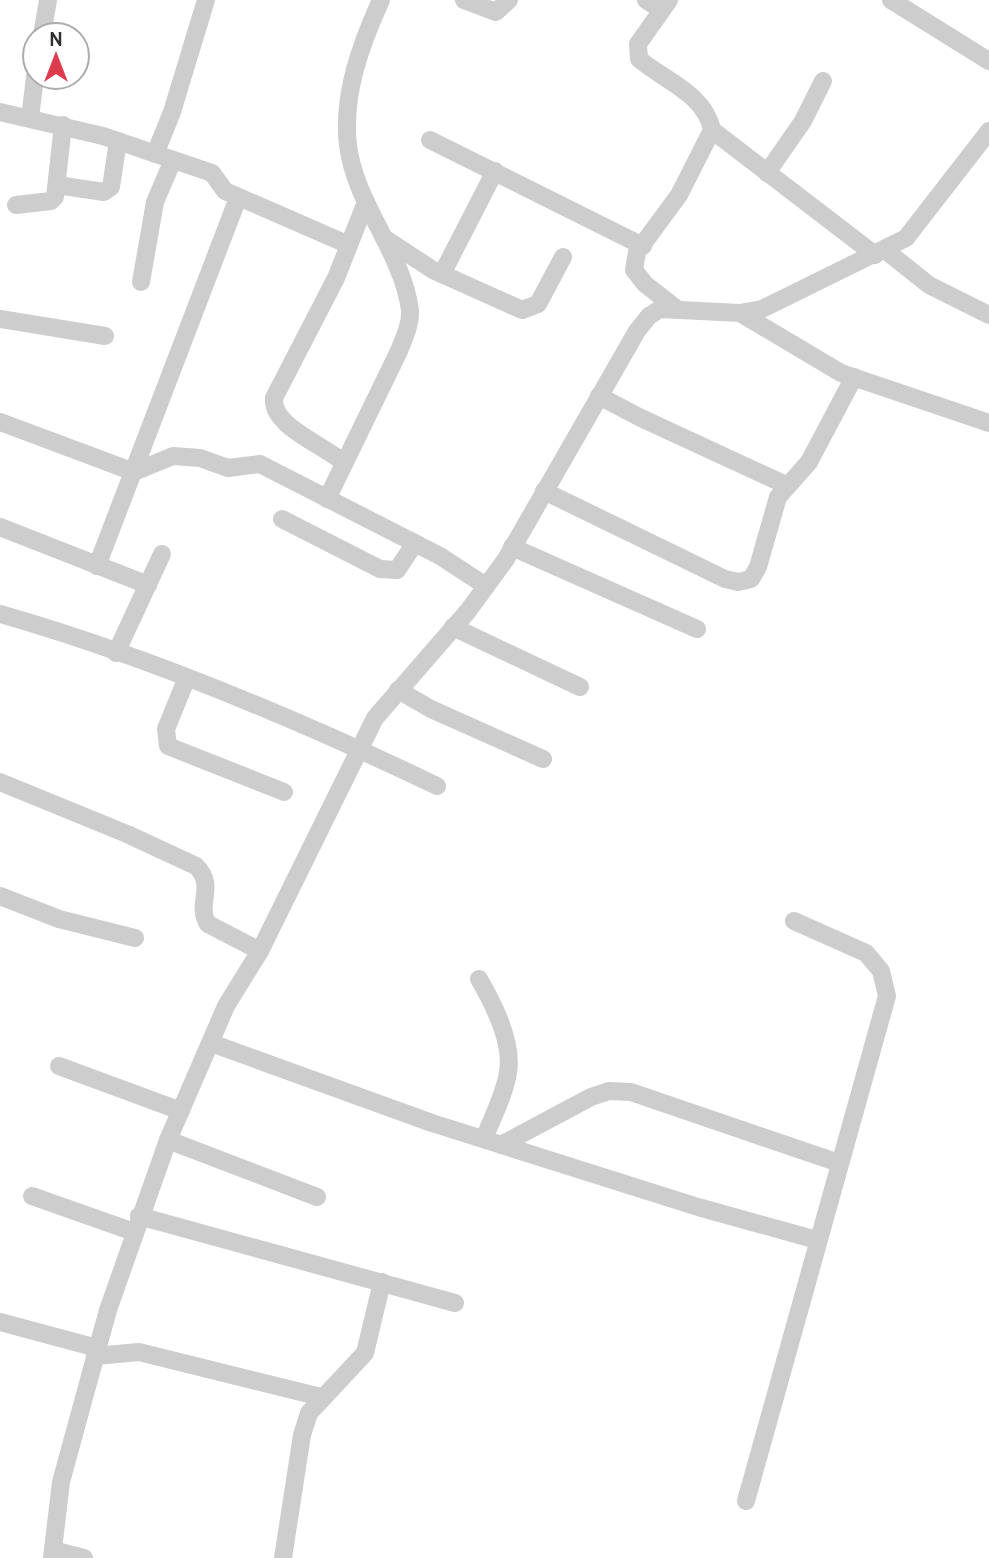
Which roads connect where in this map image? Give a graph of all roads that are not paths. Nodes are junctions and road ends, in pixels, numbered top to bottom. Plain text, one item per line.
1 (48, 0) edge
2 (206, 0) edge
3 (380, 0) edge
4 (464, 0) edge
5 (509, 0) edge
6 (646, 0) edge
7 (891, 0) edge
8 (666, 5) edge
9 (44, 21) edge
10 (989, 61) edge
11 (823, 81) dead end
12 (33, 91) edge
13 (0, 112) edge
14 (30, 118) junction
15 (63, 125) junction
16 (712, 130) junction
17 (989, 131) edge
18 (430, 140) dead end
19 (118, 141) junction
20 (164, 157) junction
21 (495, 171) junction
22 (767, 173) junction
23 (57, 185) junction
24 (238, 198) junction
25 (366, 202) junction
26 (16, 205) dead end
27 (383, 237) junction
28 (349, 246) junction
29 (643, 246) junction
30 (880, 252) junction
31 (563, 257) dead end
32 (442, 274) junction
33 (141, 282) dead end
34 (677, 309) junction
35 (740, 313) junction
36 (989, 316) edge
37 (0, 319) edge
38 (105, 336) dead end
39 (854, 377) junction
40 (599, 396) junction
41 (0, 422) edge
42 (989, 423) edge
43 (344, 463) junction
44 (134, 472) junction
45 (786, 485) junction
46 (544, 491) junction
47 (327, 499) junction
48 (282, 519) dead end
49 (0, 527) edge
50 (415, 543) junction
51 (512, 547) junction
52 (162, 554) dead end
53 (97, 566) junction
54 (148, 585) junction
55 (486, 586) junction
56 (0, 614) edge
57 (453, 627) junction
58 (697, 629) dead end
59 (116, 653) junction
60 (186, 680) junction
61 (580, 687) dead end
62 (398, 690) junction
63 (359, 749) junction
64 (543, 759) dead end
65 (0, 782) edge
66 (437, 786) dead end
67 (284, 792) dead end
68 (0, 896) edge
69 (793, 921) dead end
70 (135, 938) dead end
71 (260, 951) junction
72 (479, 979) dead end
73 (211, 1042) junction
74 (59, 1066) dead end
75 (181, 1111) junction
76 (168, 1140) junction
77 (493, 1142) junction
78 (839, 1163) junction
79 (32, 1196) dead end
80 (317, 1196) dead end
81 (137, 1224) junction
82 (817, 1240) junction
83 (382, 1282) junction
84 (455, 1303) dead end
85 (0, 1322) edge
86 (96, 1352) junction
87 (321, 1397) junction
88 (746, 1501) dead end
89 (52, 1554) edge
90 (84, 1558) edge
91 (283, 1558) edge

1 - 9 street
2 - 20 street
3 - 25 street
4 - 5 street
6 - 8 street
7 - 10 street
8 - 16 street
11 - 22 street
12 - 14 street
13 - 14 street
14 - 15 street
15 - 19 street
15 - 23 street
16 - 22 street
16 - 29 street
17 - 30 street
18 - 21 street
19 - 20 street
19 - 23 street
20 - 24 street
20 - 33 street
21 - 29 street
21 - 32 street
22 - 30 street
23 - 26 street
24 - 28 street
24 - 44 street
25 - 27 street
25 - 28 street
27 - 32 street
27 - 43 street
28 - 43 street
29 - 34 street
30 - 35 street
30 - 36 street
31 - 32 street
34 - 35 street
34 - 40 street
35 - 39 street
37 - 38 street
39 - 42 street
39 - 45 street
40 - 45 street
40 - 46 street
41 - 44 street
43 - 47 street
44 - 47 street
44 - 53 street
45 - 46 street
46 - 51 street
47 - 50 street
48 - 50 street
49 - 53 street
50 - 55 street
51 - 55 street
51 - 58 street
52 - 54 street
53 - 54 street
54 - 59 street
55 - 57 street
56 - 59 street
57 - 61 street
57 - 62 street
59 - 60 street
60 - 63 street
60 - 67 street
62 - 63 street
62 - 64 street
63 - 66 street
63 - 71 street
65 - 71 street
68 - 70 street
69 - 78 street
71 - 73 street
72 - 77 street
73 - 75 street
73 - 77 street
74 - 75 street
75 - 76 street
76 - 80 street
76 - 81 street
77 - 78 street
77 - 82 street
78 - 82 street
79 - 81 street
81 - 83 street
81 - 86 street
82 - 88 street
83 - 84 street
83 - 87 street
85 - 86 street
86 - 87 street
86 - 89 street
87 - 91 street
89 - 90 street

